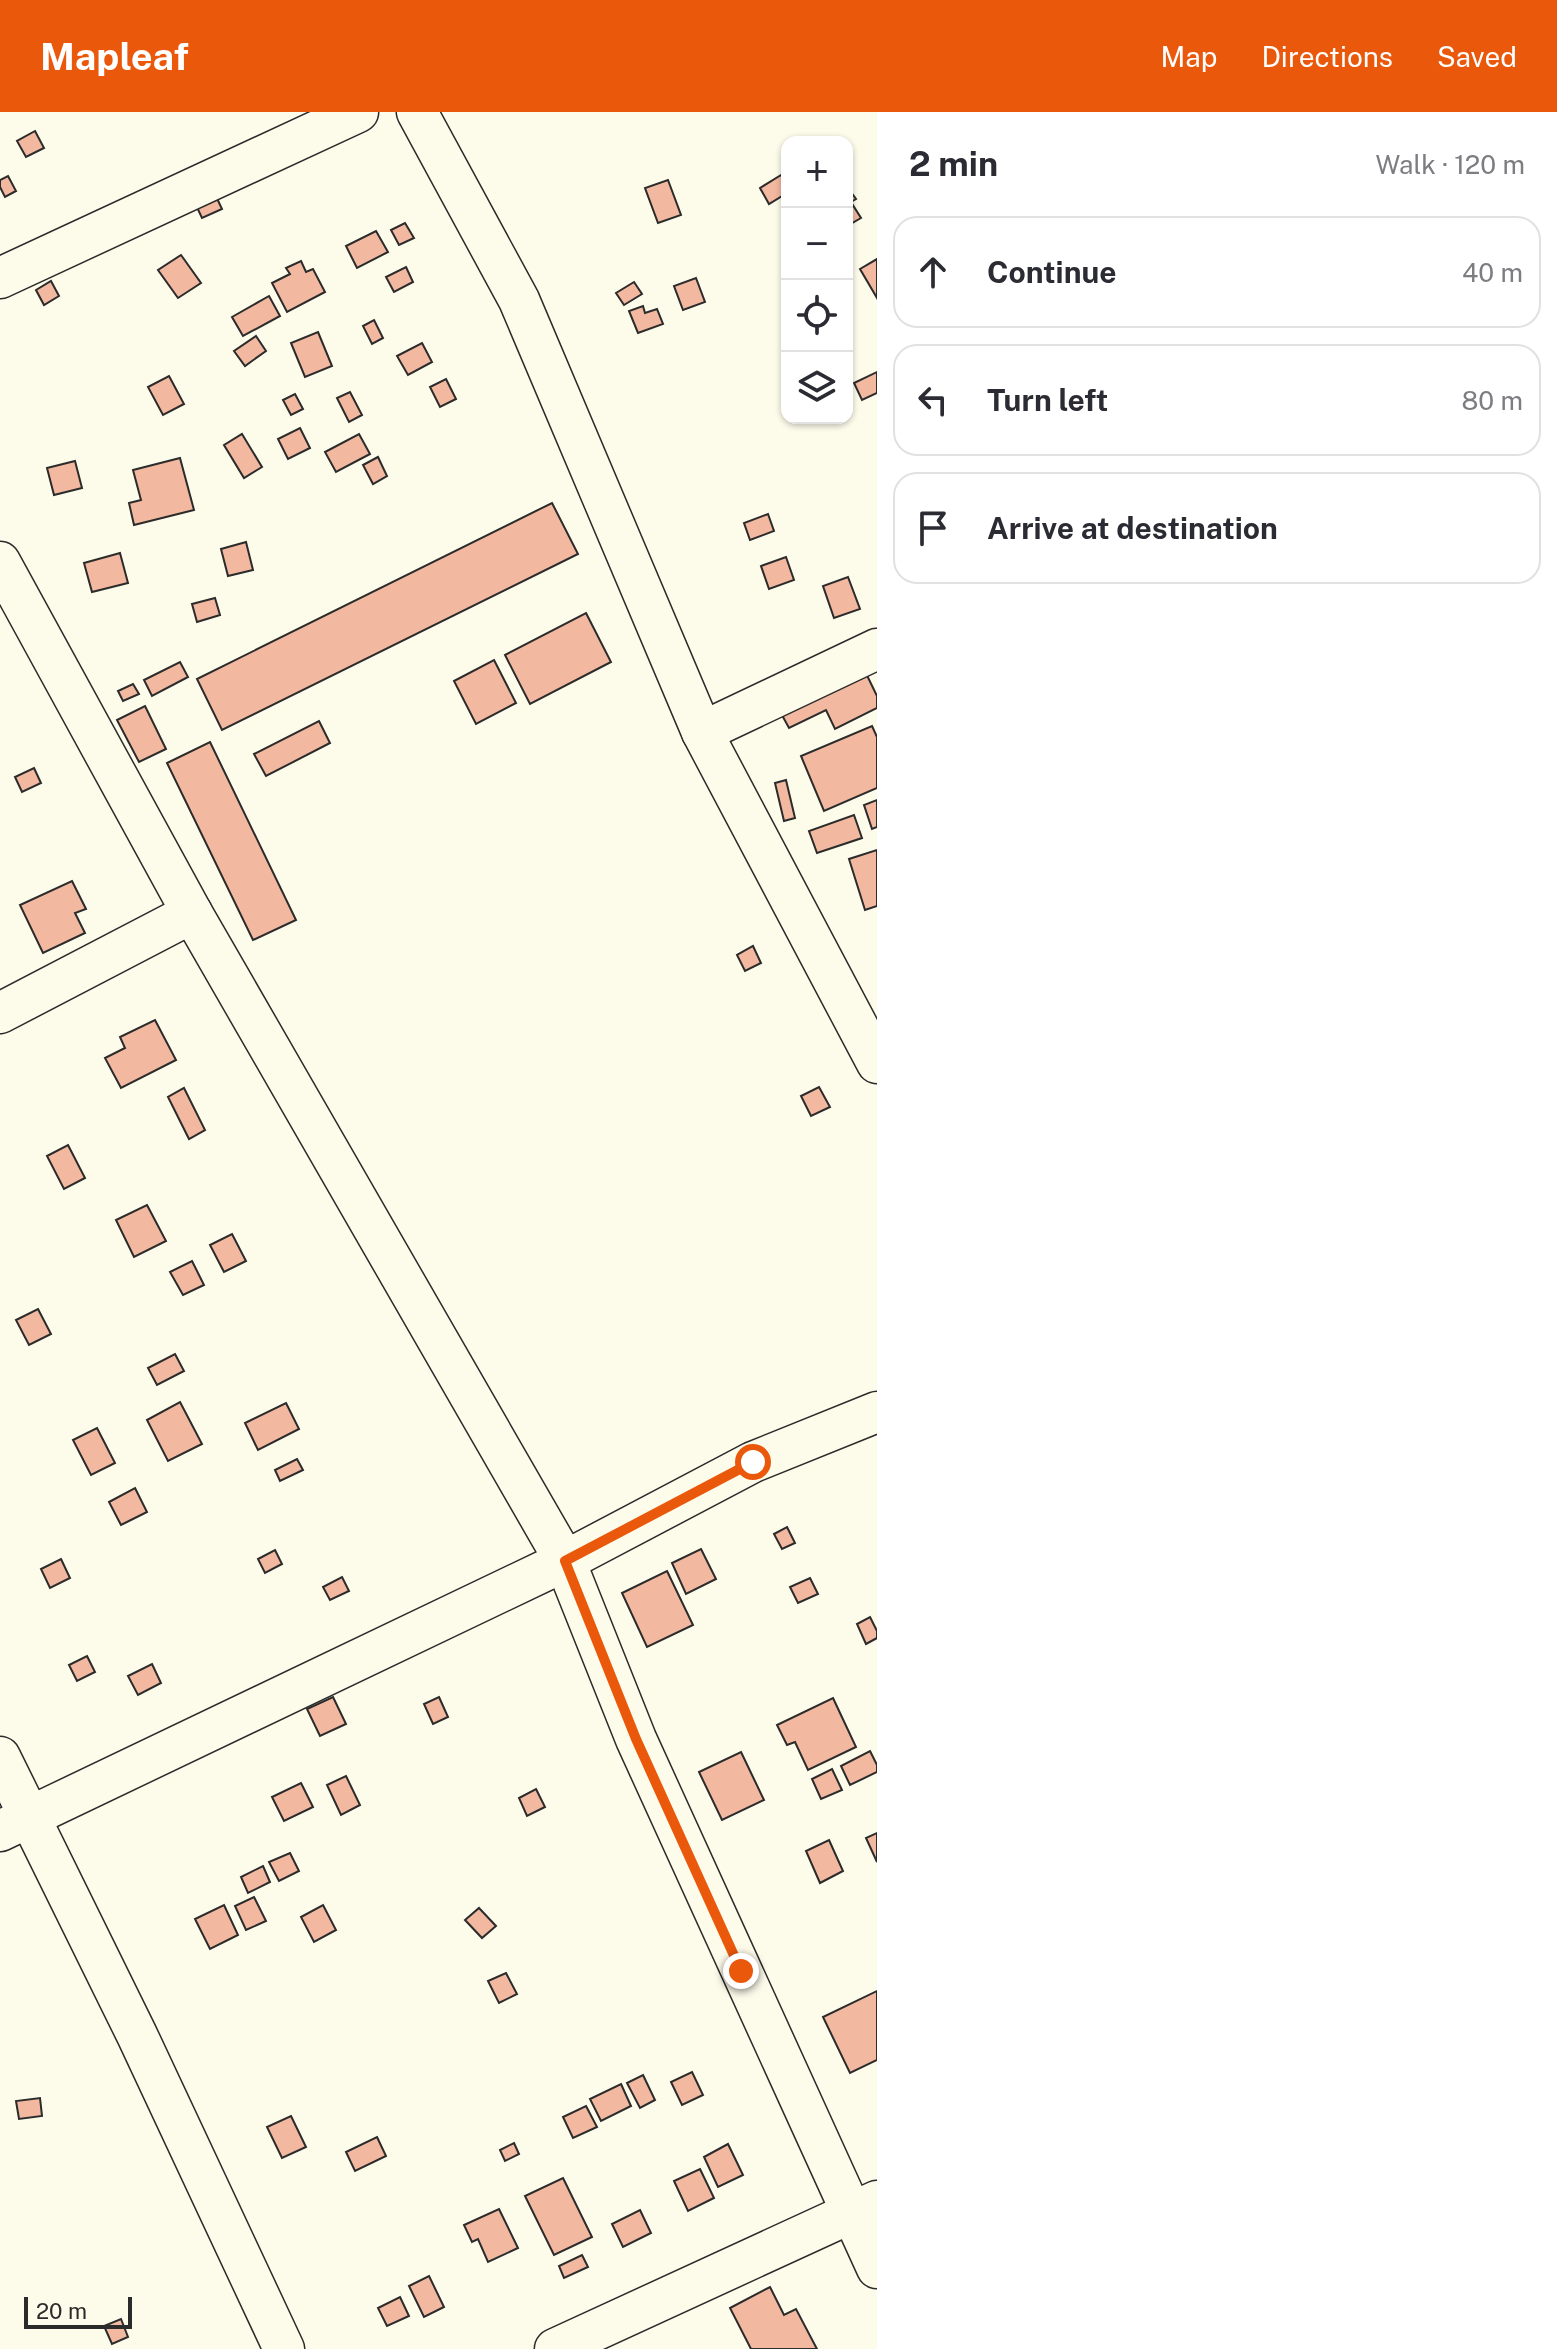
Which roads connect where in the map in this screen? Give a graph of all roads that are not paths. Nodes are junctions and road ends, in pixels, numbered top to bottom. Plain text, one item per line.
1 (358, 112) edge
2 (417, 112) edge
3 (0, 278) edge
4 (0, 562) edge
5 (877, 649) edge
6 (702, 732) junction
7 (192, 913) junction
8 (0, 1013) edge
9 (877, 1063) edge
10 (877, 1412) edge
11 (565, 1561) junction
12 (0, 1757) edge
13 (15, 1824) edge
14 (864, 2207) edge
15 (877, 2268) edge
16 (284, 2349) edge
17 (555, 2349) edge

1 - 3 street
2 - 6 street
4 - 7 street
5 - 6 street
6 - 9 street
7 - 8 street
7 - 11 street
10 - 11 street
11 - 13 street
11 - 14 street
12 - 13 street
13 - 16 street
14 - 15 street
14 - 17 street

